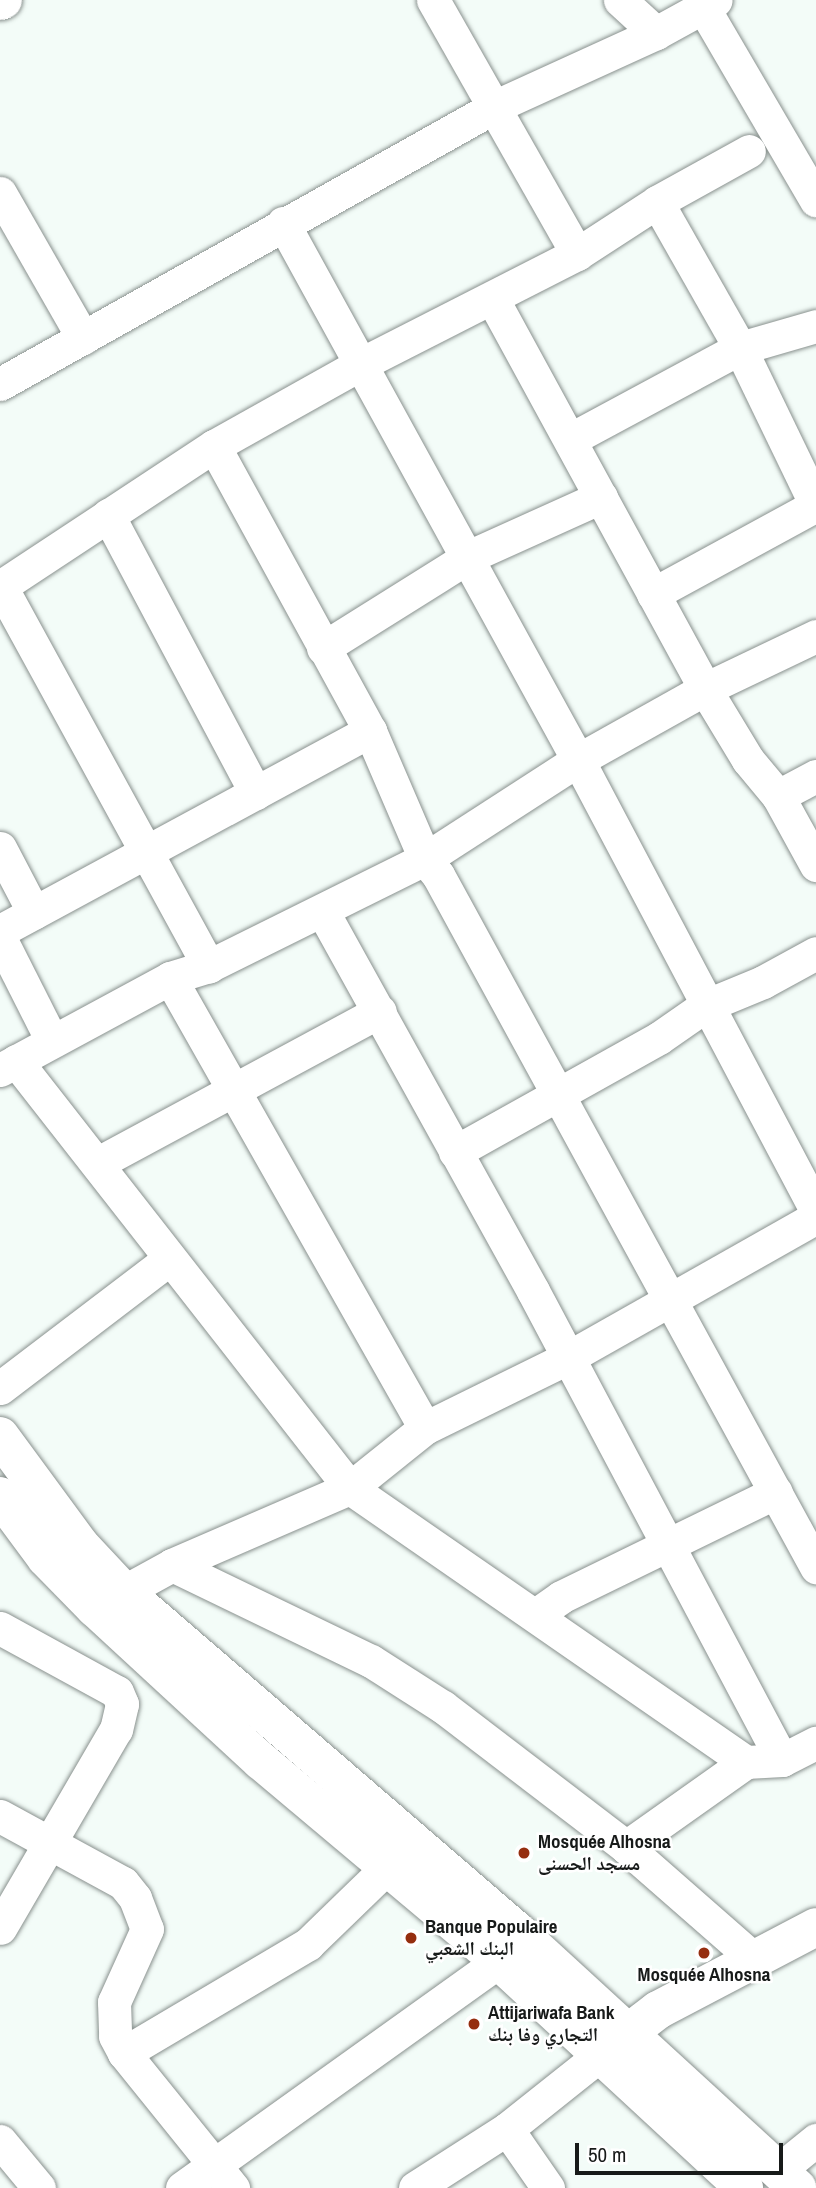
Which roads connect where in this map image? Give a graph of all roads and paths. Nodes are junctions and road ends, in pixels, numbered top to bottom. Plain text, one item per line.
1 (433, 0) edge
2 (620, 0) edge
3 (710, 3) edge
4 (656, 33) junction
5 (496, 106) junction
6 (749, 151) dead end
7 (0, 193) edge
8 (816, 200) edge
9 (657, 202) junction
10 (283, 223) junction
11 (577, 254) junction
12 (492, 298) junction
13 (816, 326) edge
14 (83, 338) junction
15 (740, 348) junction
16 (359, 365) junction
17 (0, 384) edge
18 (571, 439) junction
19 (214, 446) junction
20 (601, 496) junction
21 (816, 505) edge
22 (108, 515) junction
23 (468, 557) junction
24 (0, 586) edge
25 (653, 594) junction
26 (816, 636) edge
27 (323, 648) junction
28 (705, 689) junction
29 (370, 731) junction
30 (578, 760) junction
31 (816, 776) edge
32 (256, 793) junction
33 (778, 796) junction
34 (0, 848) edge
35 (146, 852) junction
36 (425, 859) junction
37 (816, 865) edge
38 (323, 912) junction
39 (34, 913) junction
40 (0, 931) edge
41 (0, 938) edge
42 (816, 953) edge
43 (209, 966) junction
44 (170, 978) junction
45 (705, 1006) junction
46 (380, 1011) junction
47 (52, 1041) junction
48 (8, 1065) edge
49 (231, 1088) junction
50 (557, 1093) junction
51 (455, 1152) junction
52 (98, 1163) junction
53 (816, 1210) edge
54 (816, 1217) edge
55 (168, 1260) junction
56 (672, 1301) junction
57 (569, 1357) junction
58 (0, 1388) edge
59 (425, 1428) junction
60 (0, 1436) edge
61 (350, 1488) junction
62 (776, 1492) junction
63 (0, 1496) edge
64 (670, 1546) junction
65 (172, 1565) junction
66 (816, 1567) edge
67 (109, 1600) junction
68 (537, 1614) junction
69 (0, 1628) edge
70 (816, 1743) edge
71 (782, 1759) junction
72 (746, 1762) junction
73 (0, 1816) edge
74 (50, 1841) junction
75 (626, 1847) junction
76 (401, 1856) junction
77 (816, 1927) edge
78 (0, 1928) edge
79 (509, 1947) junction
80 (755, 1960) junction
81 (614, 2044) junction
82 (124, 2053) junction
83 (507, 2129) junction
84 (816, 2140) edge
85 (224, 2177) edge
86 (788, 2179) edge
87 (182, 2188) edge
88 (415, 2188) edge
89 (548, 2188) edge
90 (744, 2188) edge

1 - 5 street
2 - 4 street
3 - 4 street
3 - 8 street
4 - 5 street
5 - 10 street
5 - 11 street
6 - 9 street
7 - 14 street
9 - 11 street
9 - 15 street
10 - 14 street
10 - 16 street
11 - 12 street
12 - 16 street
12 - 18 street
13 - 15 street
14 - 17 street
15 - 18 street
15 - 21 street
16 - 19 street
16 - 23 street
18 - 20 street
19 - 22 street
19 - 27 street
20 - 23 street
20 - 25 street
21 - 25 street
22 - 24 street
22 - 32 street
23 - 27 street
23 - 30 street
24 - 35 street
25 - 28 street
26 - 28 street
27 - 29 street
28 - 30 street
28 - 33 street
29 - 32 street
29 - 36 street
30 - 36 street
30 - 45 street
31 - 33 street
32 - 35 street
33 - 37 street
34 - 39 street
35 - 39 street
35 - 43 street
36 - 38 street
36 - 50 street
38 - 43 street
38 - 46 street
39 - 40 street
41 - 47 street
42 - 45 street
43 - 44 street
44 - 47 street
44 - 49 street
45 - 50 street
45 - 53 street
46 - 49 street
46 - 51 street
47 - 48 street
48 - 52 street
49 - 52 street
49 - 59 street
50 - 51 street
50 - 56 street
51 - 57 street
52 - 55 street
54 - 56 street
55 - 58 street
55 - 61 street
56 - 57 street
56 - 62 street
57 - 59 street
57 - 64 street
59 - 61 street
60 - 67 street
61 - 65 street
61 - 68 street
62 - 64 street
62 - 66 street
63 - 67 street
64 - 68 street
64 - 71 street
65 - 67 street
65 - 75 street
67 - 76 street
68 - 72 street
69 - 74 street
70 - 71 street
71 - 72 street
72 - 75 street
73 - 74 street
74 - 78 street
74 - 82 street
75 - 80 street
76 - 79 street
76 - 82 street
77 - 80 street
79 - 81 street
79 - 85 street
80 - 81 street
81 - 83 street
81 - 86 street
81 - 90 street
82 - 85 street
83 - 88 street
83 - 89 street
84 - 86 street
85 - 87 street

